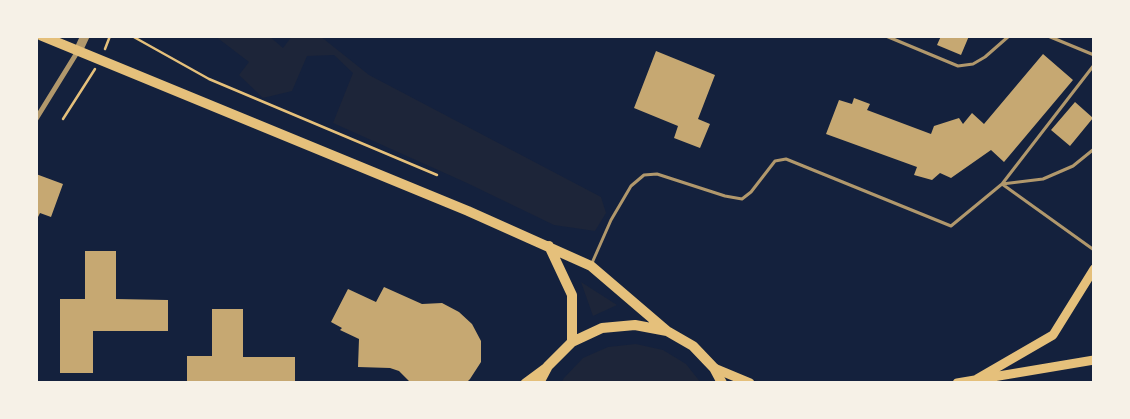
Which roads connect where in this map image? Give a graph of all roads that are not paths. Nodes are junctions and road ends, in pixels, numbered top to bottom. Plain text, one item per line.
1 (42, 36) edge
2 (85, 36) edge
3 (886, 36) edge
4 (1009, 36) edge
5 (1048, 36) edge
6 (78, 51) junction
7 (1094, 55) edge
8 (1094, 65) edge
9 (36, 120) edge
10 (1094, 149) edge
11 (1002, 184) junction
12 (548, 246) junction
13 (1094, 250) edge
14 (590, 266) junction
15 (1094, 269) edge
16 (667, 331) junction
17 (572, 342) junction
18 (1094, 360) edge
19 (548, 366) junction
20 (714, 368) junction
21 (977, 379) junction
22 (525, 383) edge
23 (539, 383) edge
24 (722, 383) edge
25 (750, 383) edge
26 (956, 383) edge

1 - 6 main road
2 - 6 street
3 - 4 lane
5 - 7 lane
6 - 9 street
6 - 12 main road
8 - 11 lane
10 - 11 lane
11 - 13 lane
11 - 14 lane
12 - 14 main road
12 - 17 main road
14 - 16 main road
15 - 21 main road
16 - 17 main road
16 - 20 main road
17 - 19 main road
18 - 21 main road
19 - 22 main road
19 - 23 main road
20 - 24 main road
20 - 25 main road
21 - 26 main road

